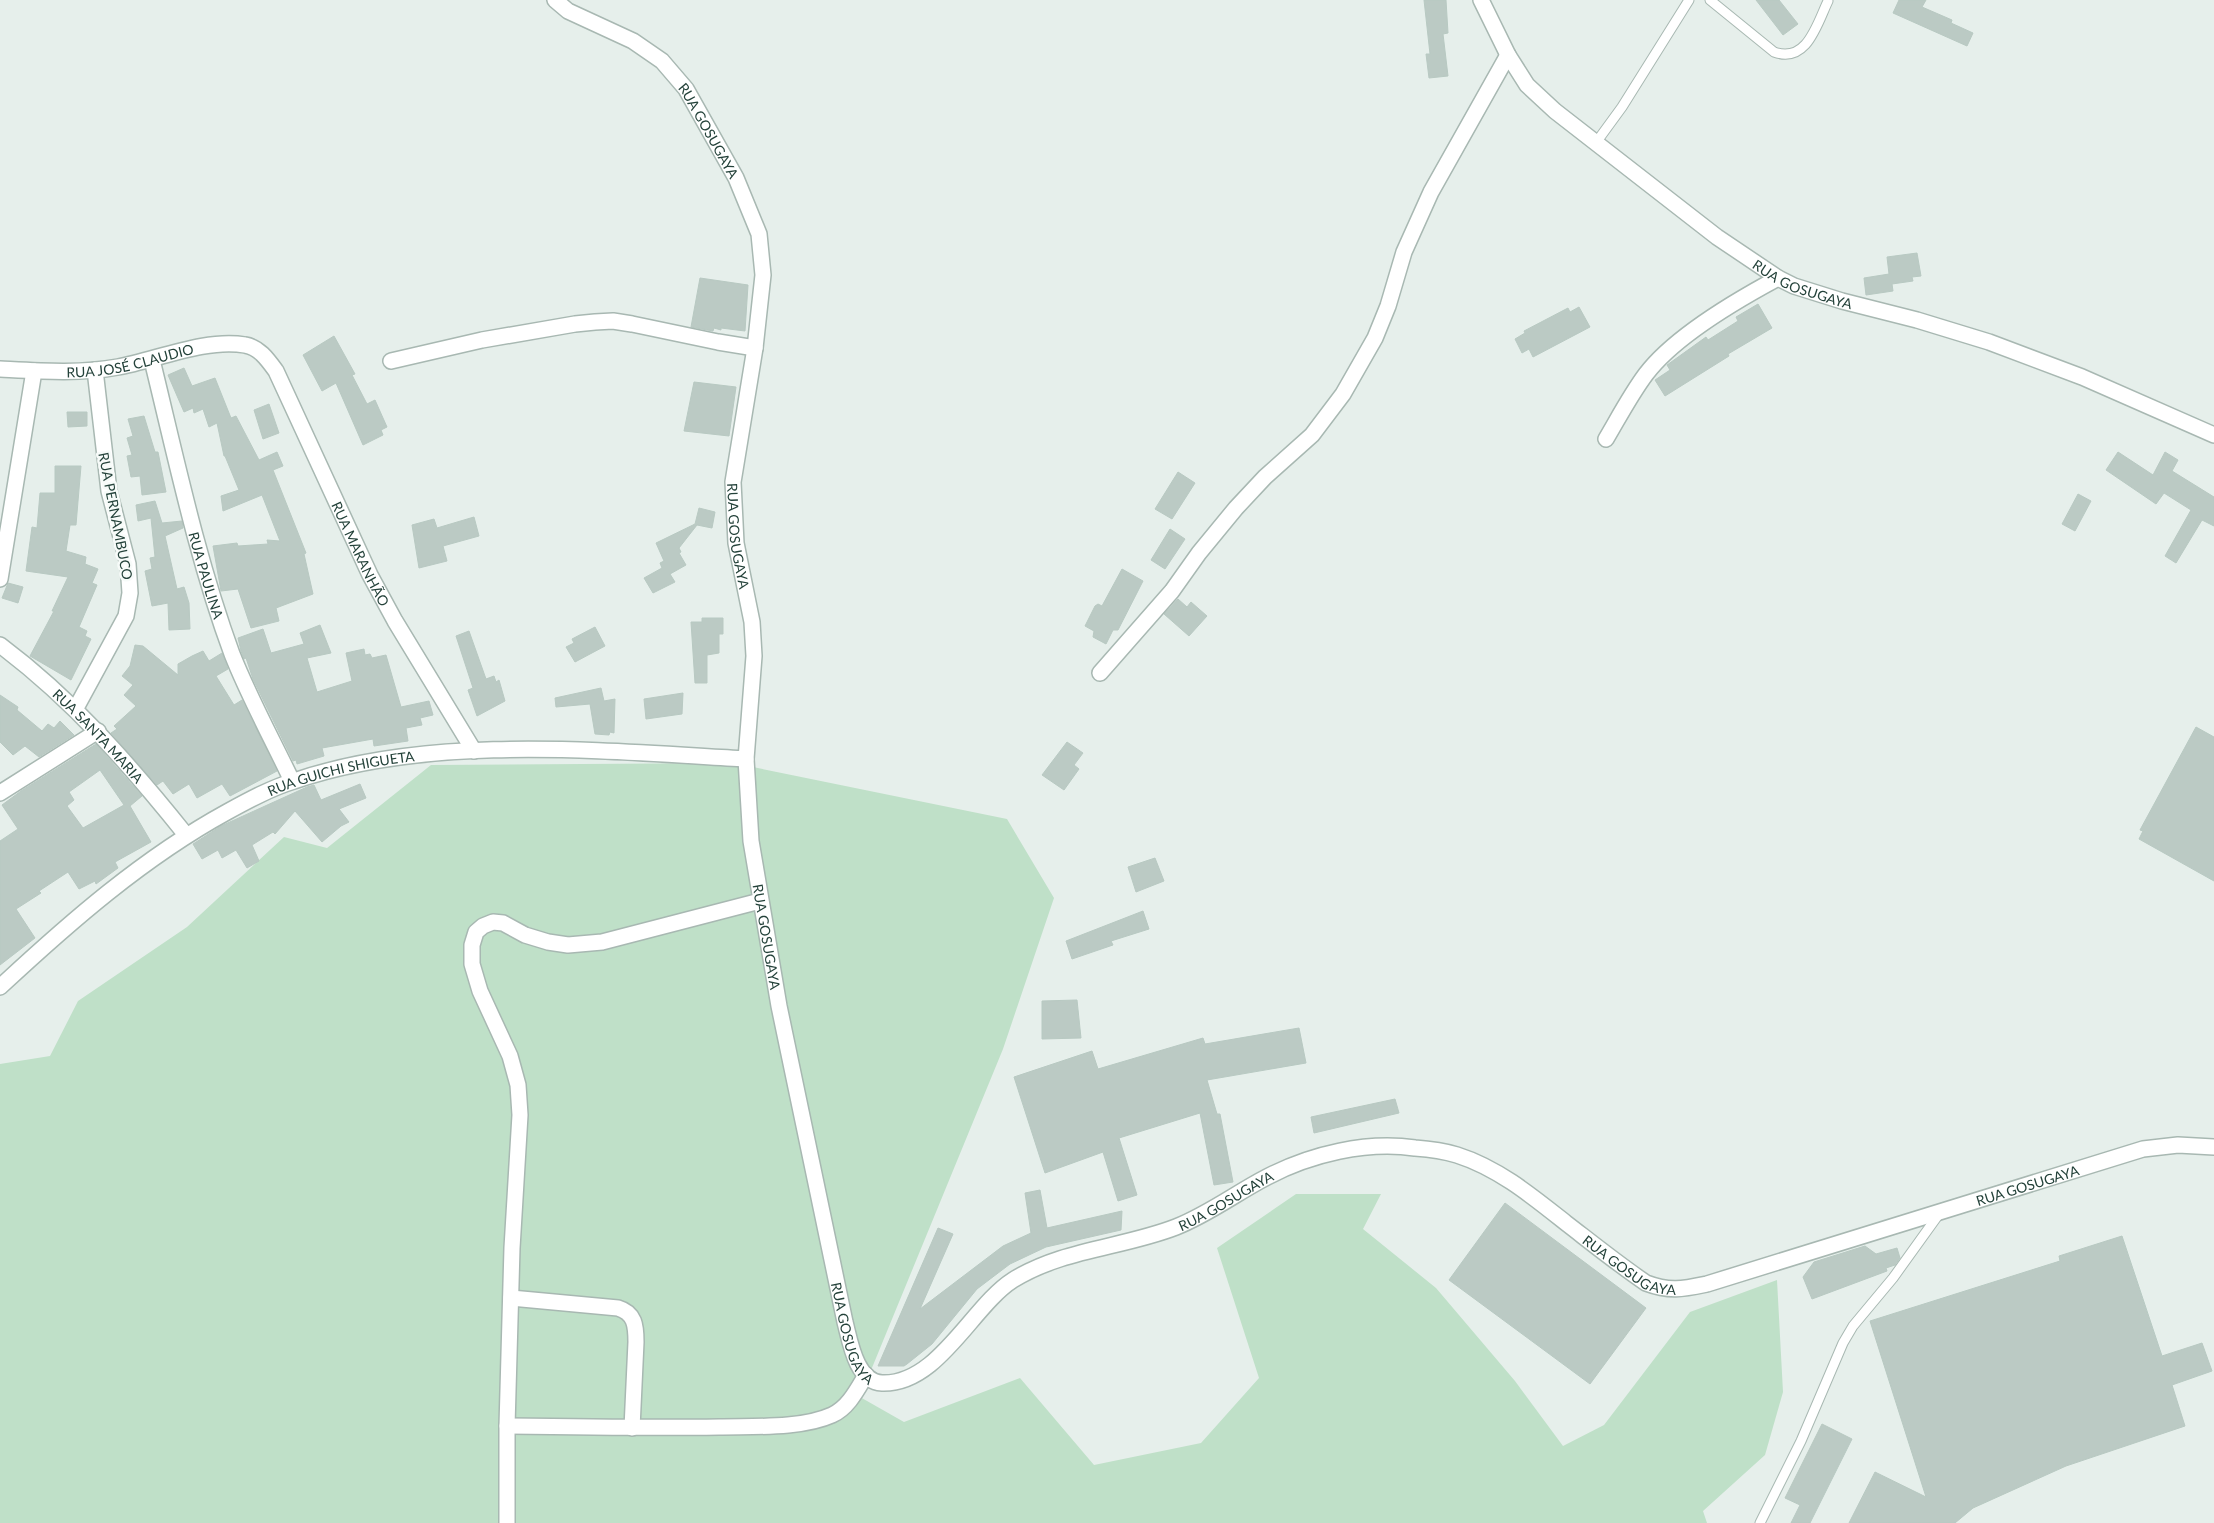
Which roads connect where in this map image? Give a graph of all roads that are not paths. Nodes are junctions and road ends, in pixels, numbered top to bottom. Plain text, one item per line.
1 (555, 0) edge
2 (1480, 0) edge
3 (1689, 0) edge
4 (1710, 0) edge
5 (1828, 1) edge
6 (1508, 55) junction
7 (1595, 144) junction
8 (1778, 278) junction
9 (755, 348) junction
10 (258, 351) joint
11 (152, 360) junction
12 (391, 361) dead end
13 (0, 369) edge
14 (95, 370) junction
15 (34, 371) junction
16 (2214, 435) edge
17 (1606, 439) dead end
18 (0, 579) edge
19 (0, 645) edge
20 (1100, 673) dead end
21 (76, 708) junction
22 (98, 731) junction
23 (474, 751) junction
24 (746, 759) junction
25 (292, 781) junction
26 (0, 793) edge
27 (186, 834) junction
28 (760, 901) junction
29 (0, 987) edge
30 (2214, 1147) edge
31 (1939, 1214) junction
32 (511, 1298) junction
33 (866, 1375) junction
34 (506, 1426) junction
35 (632, 1428) junction
36 (507, 1523) edge
37 (1760, 1523) edge

1 - 9 street, RUA GOSUGAYA
2 - 6 street, RUA GOSUGAYA
3 - 7 lane
4 - 5 lane
6 - 7 street, RUA GOSUGAYA
6 - 20 street
7 - 8 street, RUA GOSUGAYA
8 - 16 street, RUA GOSUGAYA
8 - 17 street
9 - 12 street
9 - 24 street, RUA GOSUGAYA
10 - 11 street, RUA JOSÉ CLAUDIO
10 - 23 street, RUA MARANHÃO
11 - 14 street, RUA JOSÉ CLAUDIO
11 - 25 street, RUA PAULINA
13 - 15 street, RUA JOSÉ CLAUDIO
14 - 15 street, RUA JOSÉ CLAUDIO
14 - 21 street, RUA PERNAMBUCO
15 - 18 street
19 - 21 street, RUA SANTA MARIA
21 - 22 street, RUA SANTA MARIA
22 - 26 street
22 - 27 street, RUA SANTA MARIA
23 - 24 street, RUA GUICHI SHIGUETA
23 - 25 street, RUA GUICHI SHIGUETA
24 - 28 street, RUA GOSUGAYA
25 - 27 street, RUA GUICHI SHIGUETA
27 - 29 street, RUA GUICHI SHIGUETA
28 - 32 street
28 - 33 street, RUA GOSUGAYA
30 - 31 street, RUA GOSUGAYA
31 - 33 street, RUA GOSUGAYA
31 - 37 lane
32 - 34 street
32 - 35 street
33 - 35 street
34 - 35 street
34 - 36 street

